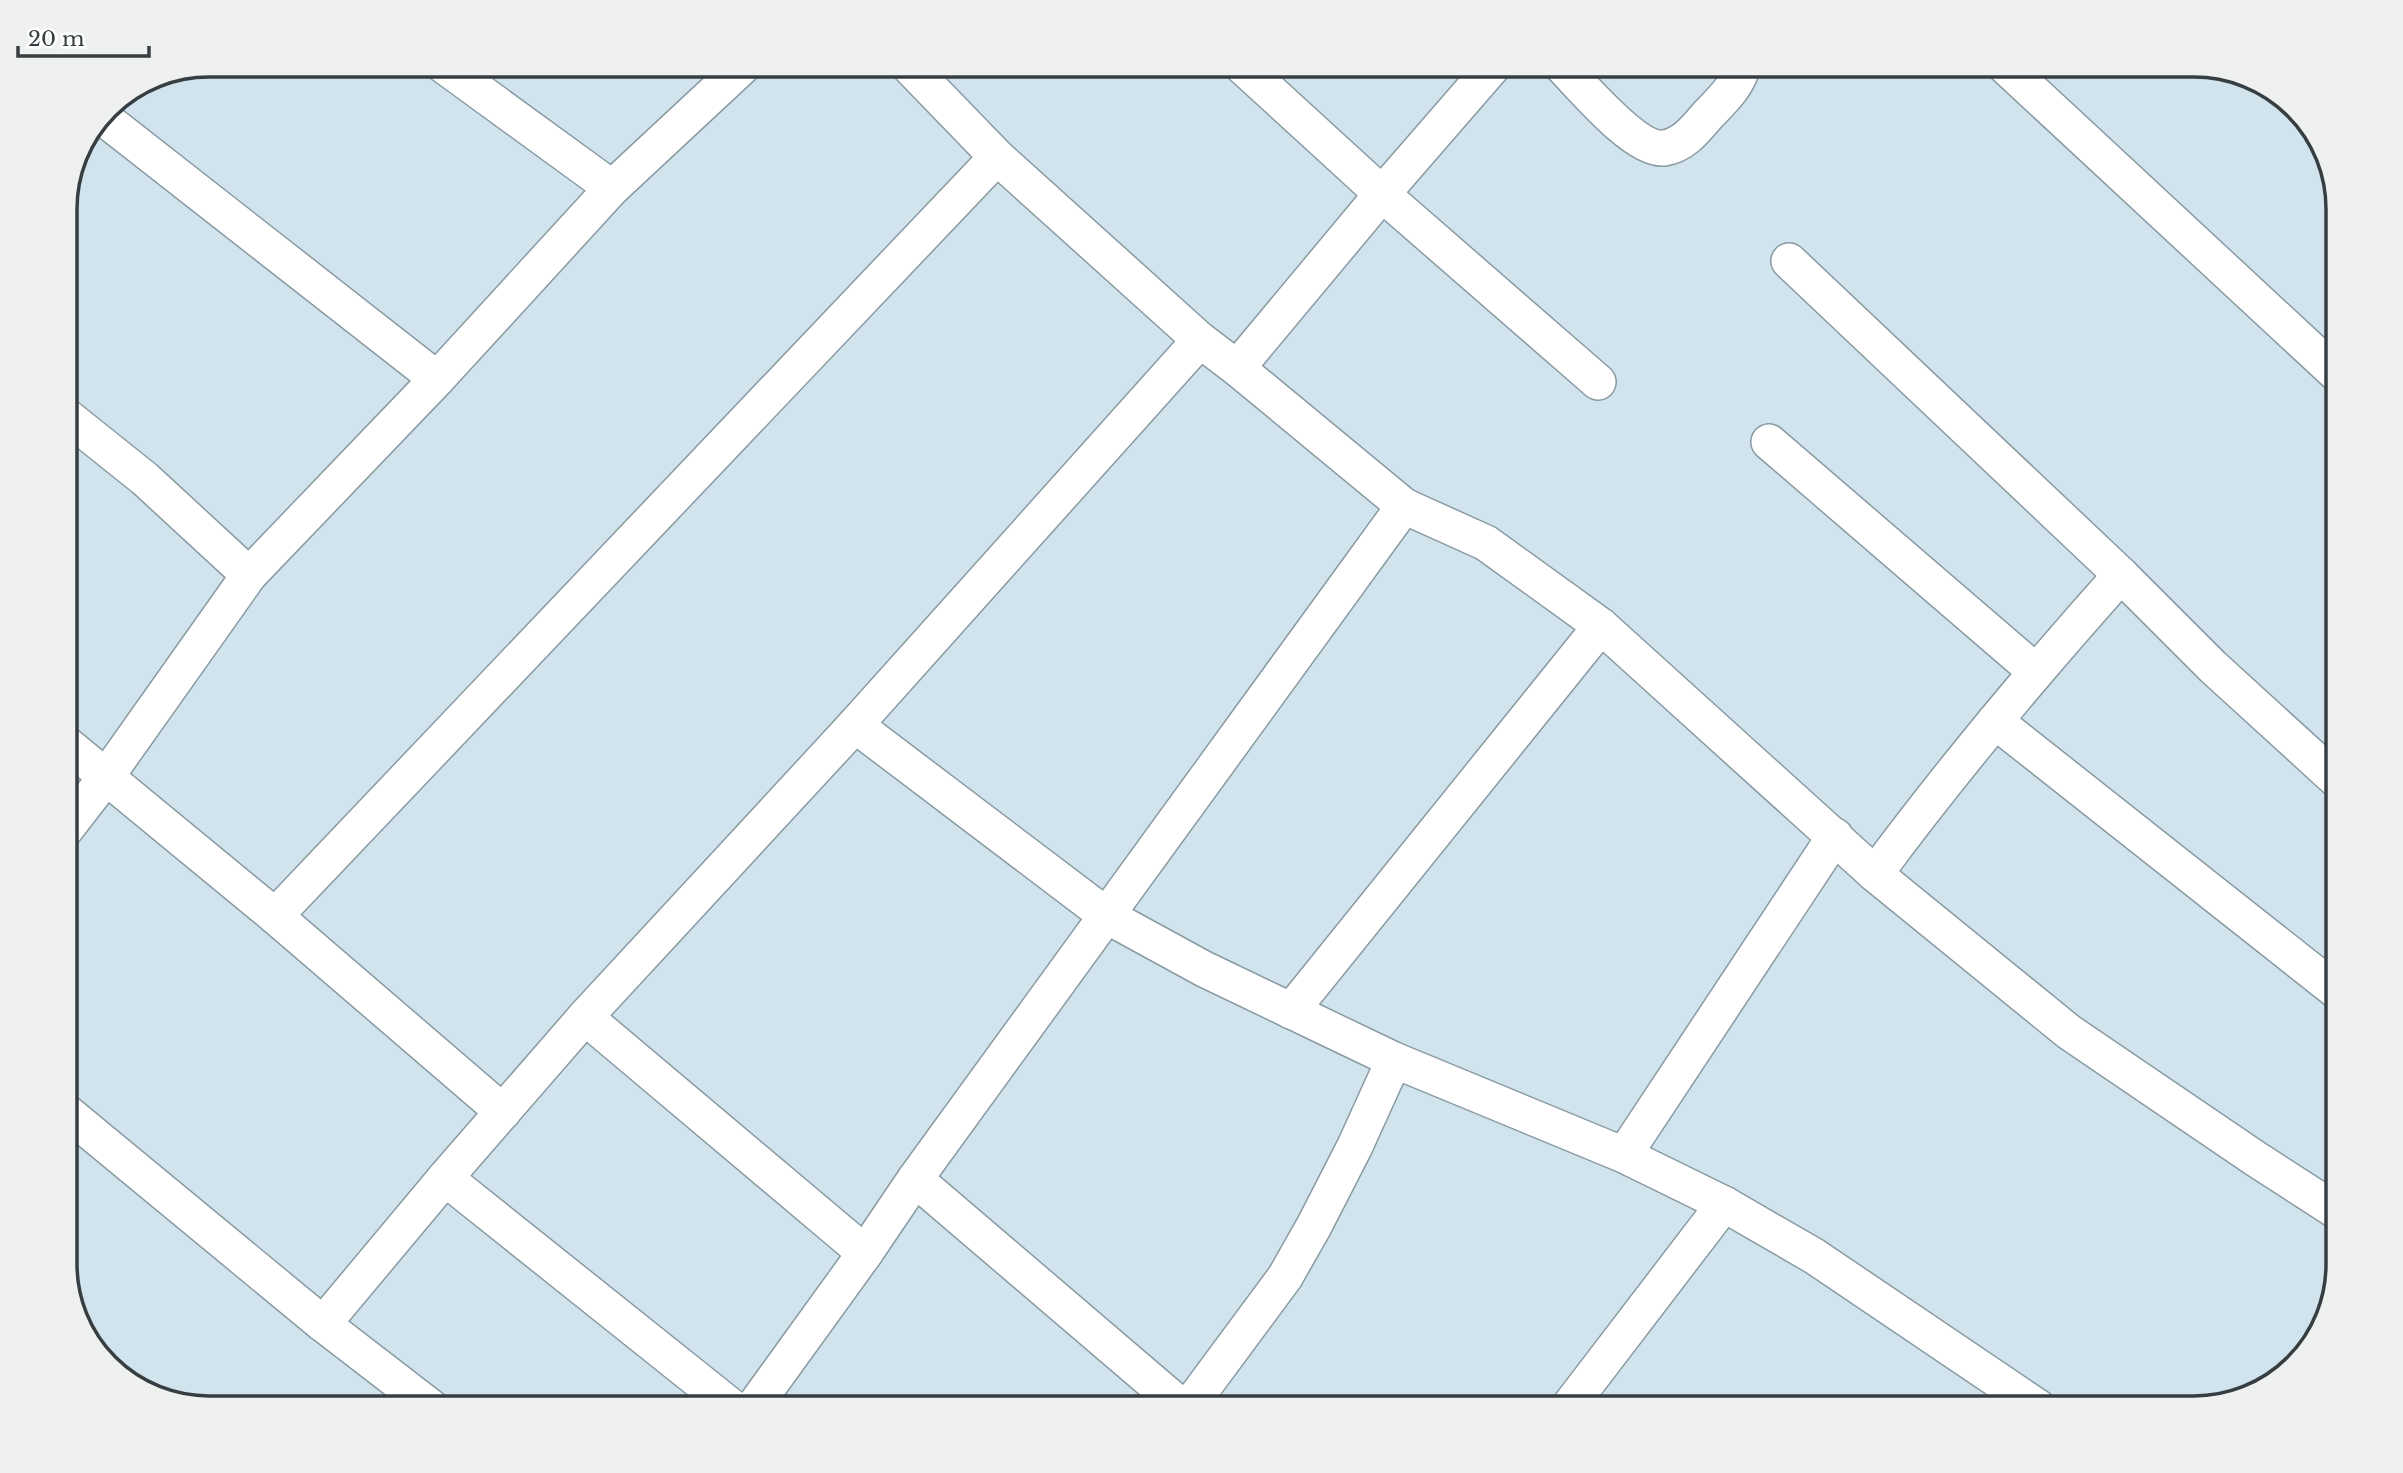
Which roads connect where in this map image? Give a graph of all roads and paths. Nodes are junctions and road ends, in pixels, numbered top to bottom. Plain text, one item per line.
1 (459, 77) edge
2 (731, 77) edge
3 (920, 77) edge
4 (1254, 77) edge
5 (1484, 77) edge
6 (1573, 77) edge
7 (1739, 77) edge
8 (2017, 77) edge
9 (110, 123) edge
10 (997, 157) junction
11 (612, 188) junction
12 (1382, 194) junction
13 (1789, 261) dead end
14 (1200, 340) junction
15 (2326, 364) edge
16 (1237, 368) junction
17 (437, 379) junction
18 (1598, 382) dead end
19 (77, 425) edge
20 (1769, 442) dead end
21 (1404, 506) junction
22 (249, 575) junction
23 (2121, 575) junction
24 (1601, 626) junction
25 (2035, 671) junction
26 (1995, 721) junction
27 (855, 725) junction
28 (77, 753) edge
29 (2326, 770) edge
30 (106, 777) junction
31 (77, 814) edge
32 (1835, 836) junction
33 (1875, 874) junction
34 (275, 916) junction
35 (1107, 916) junction
36 (2326, 983) edge
37 (1291, 1011) junction
38 (585, 1017) junction
39 (1394, 1059) junction
40 (503, 1112) junction
41 (77, 1121) edge
42 (1624, 1155) junction
43 (445, 1178) junction
44 (915, 1179) junction
45 (1724, 1204) junction
46 (2326, 1204) edge
47 (865, 1253) junction
48 (323, 1324) junction
49 (416, 1396) edge
50 (718, 1396) edge
51 (762, 1396) edge
52 (1171, 1396) edge
53 (1194, 1396) edge
54 (1577, 1396) edge
55 (2021, 1396) edge

1 - 11 street
2 - 11 street
3 - 10 street
4 - 12 street
5 - 12 street
6 - 7 street
8 - 15 street
9 - 17 street
10 - 14 street
10 - 34 street
11 - 17 street
12 - 16 street
12 - 18 street
13 - 23 street
14 - 16 street
14 - 27 street
16 - 21 street
17 - 22 street
19 - 22 street
20 - 25 street
21 - 24 street
21 - 35 street
22 - 30 street
23 - 25 street
23 - 29 street
24 - 32 street
24 - 37 street
25 - 26 street
26 - 33 street
26 - 36 street
27 - 35 street
27 - 38 street
28 - 30 street
30 - 31 street
30 - 34 street
32 - 33 street
32 - 42 street
33 - 46 street
34 - 40 street
35 - 37 street
35 - 44 street
37 - 39 street
38 - 40 street
38 - 47 street
39 - 42 street
39 - 53 street
40 - 43 street
41 - 48 street
42 - 45 street
43 - 48 street
43 - 50 street
44 - 47 street
44 - 52 street
45 - 54 street
45 - 55 street
47 - 51 street
48 - 49 street

